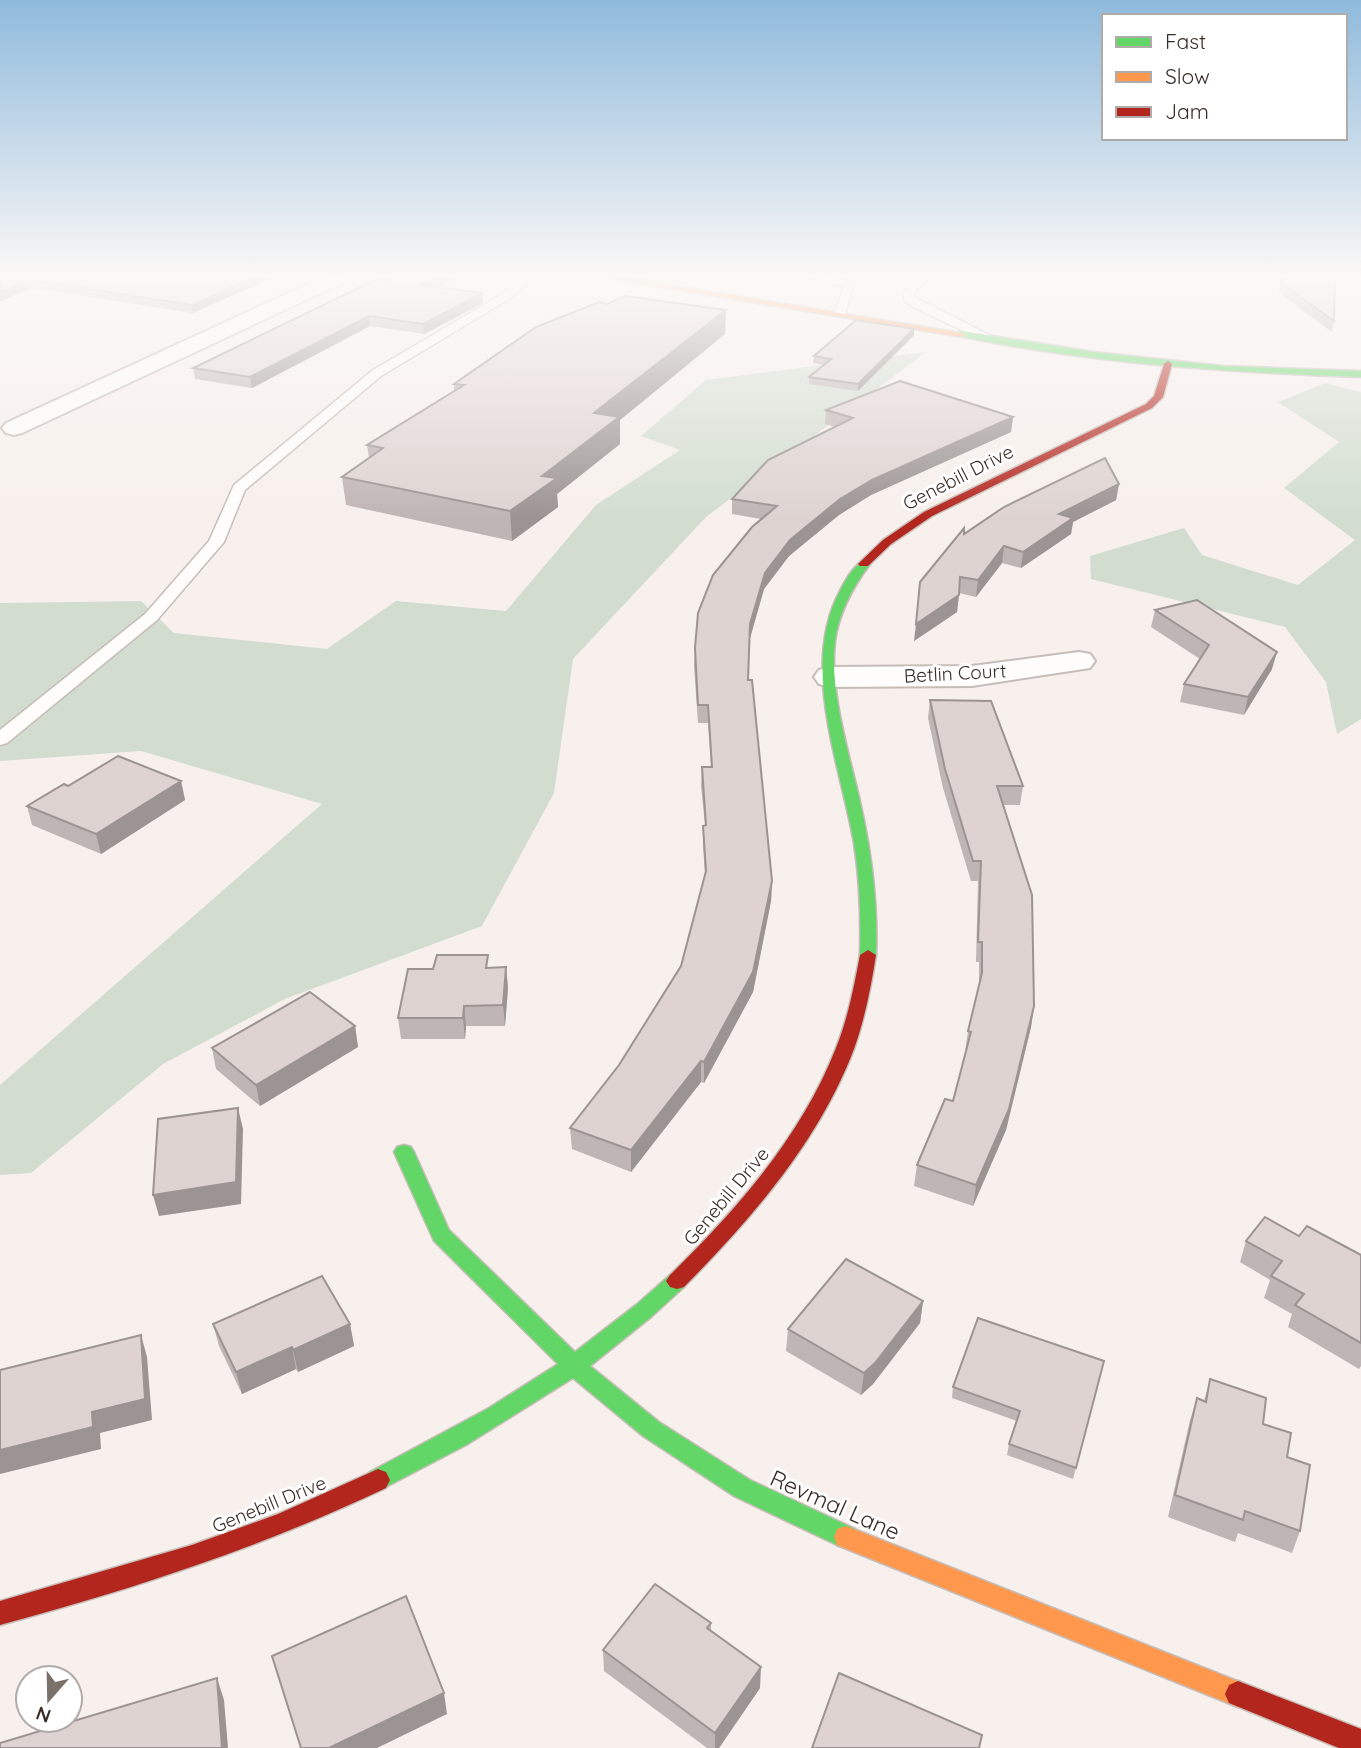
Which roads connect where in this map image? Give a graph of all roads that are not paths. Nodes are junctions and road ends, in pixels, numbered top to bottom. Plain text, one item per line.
1 (170, 356) edge
2 (406, 356) edge
3 (1108, 356) edge
4 (1168, 364) junction
5 (1361, 374) edge
6 (14, 428) dead end
7 (1079, 661) dead end
8 (830, 677) junction
9 (0, 739) edge
10 (404, 1152) dead end
11 (574, 1366) junction
12 (0, 1613) edge
13 (1361, 1743) edge

1 - 6 street
2 - 9 lane
3 - 4 street
4 - 5 street
4 - 8 street, Genebill Drive
7 - 8 street, Betlin Court
8 - 11 street, Genebill Drive
10 - 11 street, Revmal Lane
11 - 12 street, Genebill Drive
11 - 13 street, Revmal Lane

